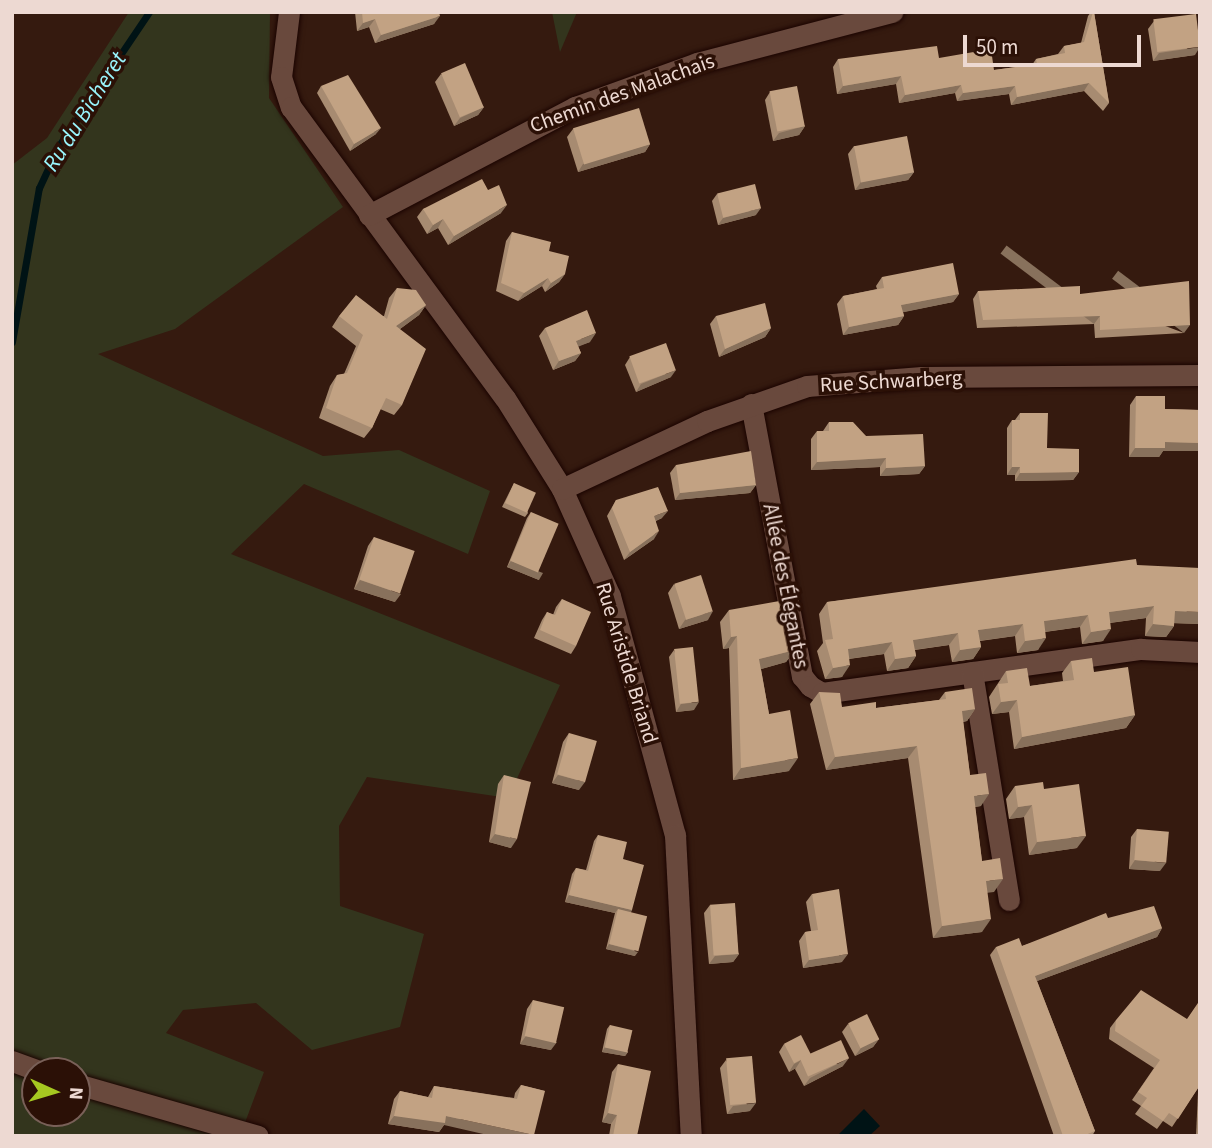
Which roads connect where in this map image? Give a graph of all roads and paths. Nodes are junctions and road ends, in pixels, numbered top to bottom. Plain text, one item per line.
1 (289, 12) edge
2 (892, 12) edge
3 (369, 215) junction
4 (1200, 375) edge
5 (751, 404) junction
6 (562, 489) junction
7 (1200, 652) edge
8 (972, 672) junction
9 (1009, 900) dead end
10 (91, 1088) edge
11 (258, 1136) edge
12 (691, 1136) edge

1 - 3 street, Rue Aristide Briand
2 - 3 street, Chemin des Malachais
3 - 6 street, Rue Aristide Briand
4 - 5 street, Rue Schwarberg
5 - 6 street, Rue Schwarberg
5 - 8 street, Allée des Élégantes
6 - 12 street, Rue Aristide Briand
7 - 8 street, Allée des Élégantes
8 - 9 street
10 - 11 street

